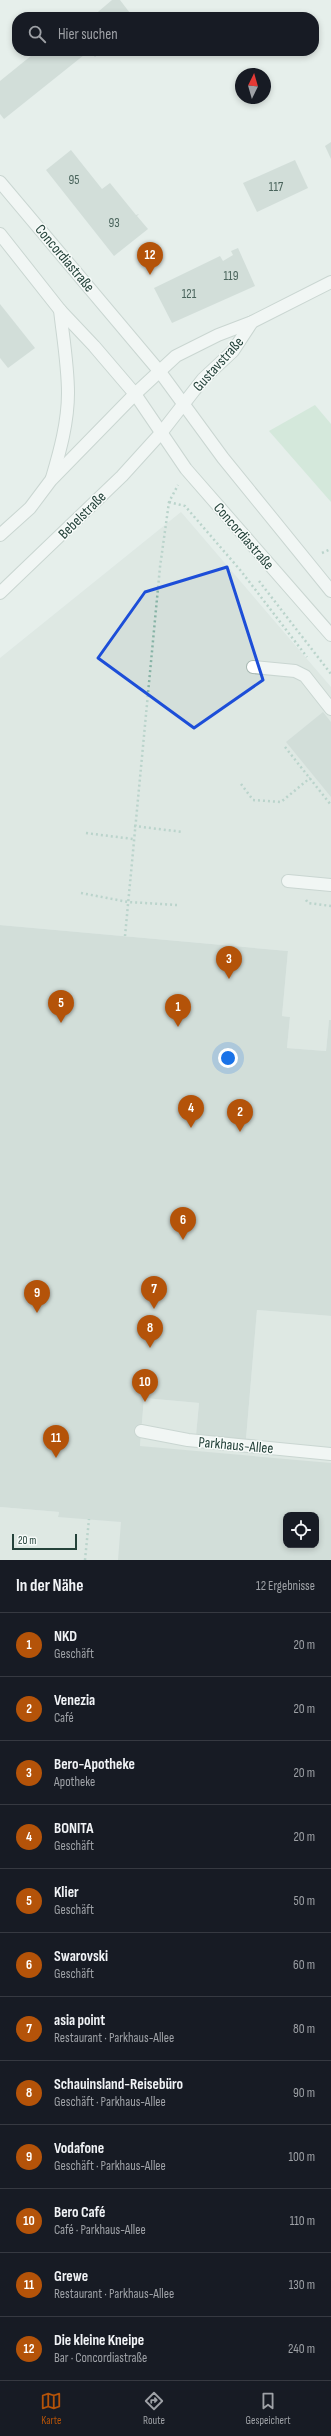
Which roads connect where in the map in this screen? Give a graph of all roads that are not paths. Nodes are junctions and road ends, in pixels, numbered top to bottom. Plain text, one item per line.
1 (0, 182) edge
2 (0, 234) edge
3 (331, 282) edge
4 (60, 310) junction
5 (252, 322) junction
6 (160, 372) junction
7 (135, 394) junction
8 (183, 404) junction
9 (160, 433) junction
10 (51, 480) junction
11 (0, 535) edge
12 (331, 591) edge
13 (0, 593) edge
14 (331, 635) edge
15 (253, 667) dead end
16 (331, 709) edge
17 (288, 881) dead end
18 (331, 885) edge
19 (141, 1431) dead end
20 (331, 1454) edge

1 - 6 street, Concordiastraße
2 - 4 street, Concordiastraße
3 - 5 street, Gustavstraße
4 - 7 street, Concordiastraße
4 - 10 street
5 - 6 street, Gustavstraße
5 - 8 street, Gustavstraße
6 - 7 street
6 - 8 street, Concordiastraße
7 - 9 street, Concordiastraße
7 - 10 street
8 - 9 street
8 - 12 street, Concordiastraße
9 - 13 street, Bebelstraße
9 - 14 street, Concordiastraße
10 - 11 street
15 - 16 street
17 - 18 street
19 - 20 street, Parkhaus-Allee

